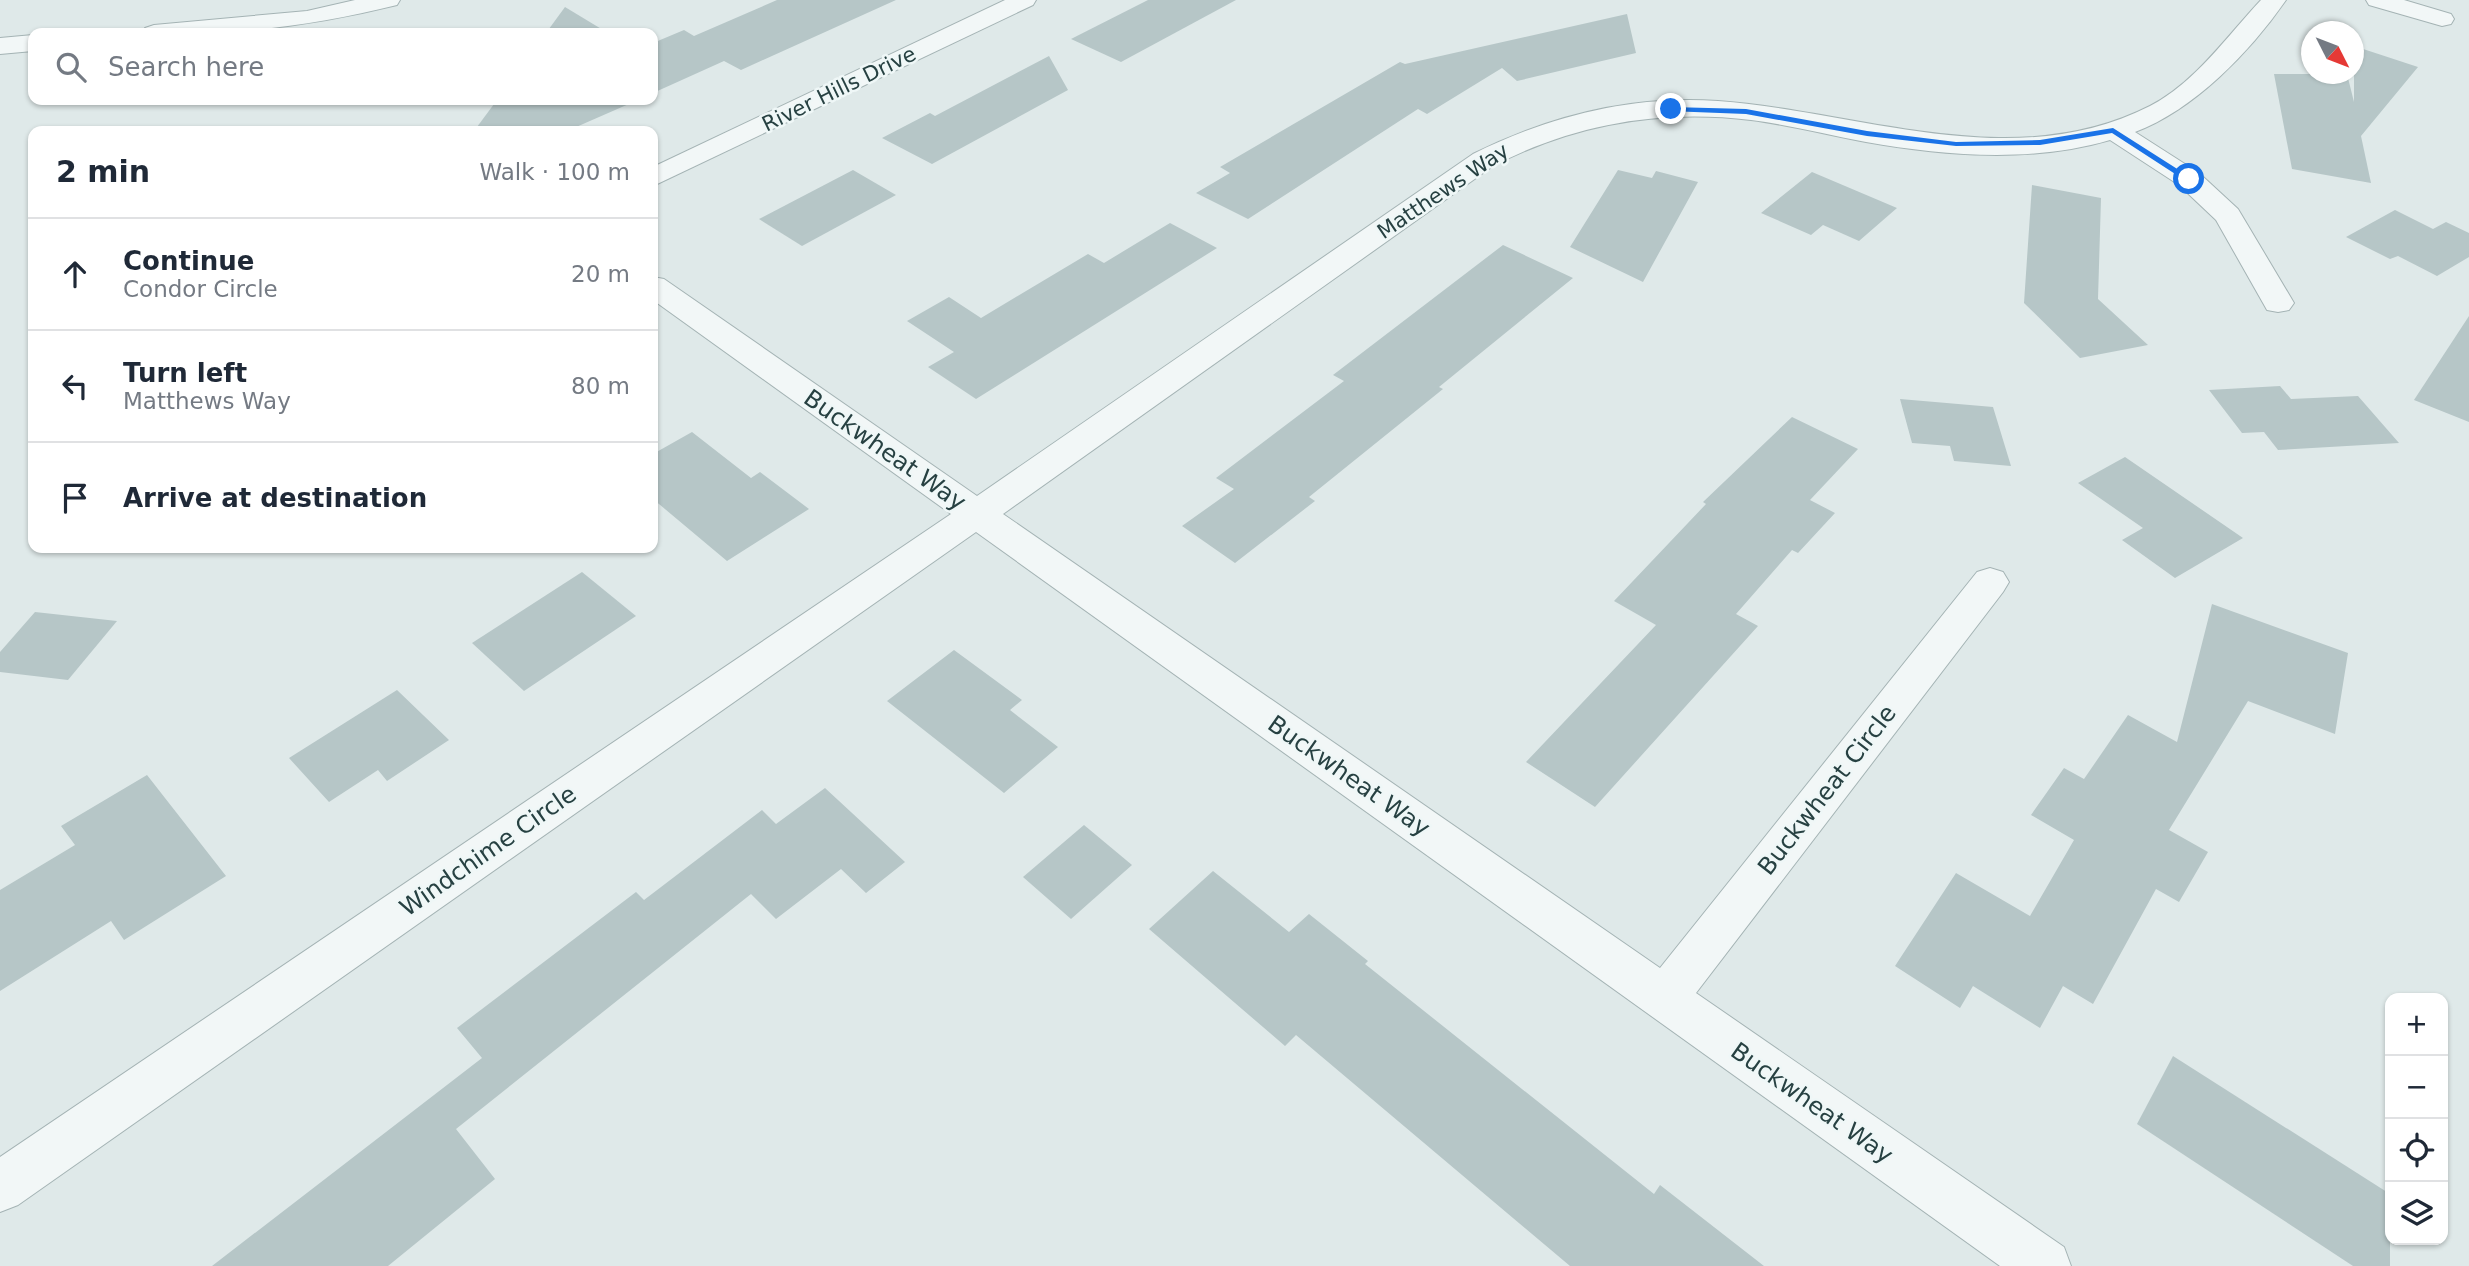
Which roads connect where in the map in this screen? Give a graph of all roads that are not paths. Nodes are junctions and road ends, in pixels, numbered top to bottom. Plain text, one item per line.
1 (388, 0) edge
2 (1024, 0) edge
3 (2274, 0) edge
4 (2378, 0) edge
5 (2442, 19) dead end
6 (266, 28) edge
7 (28, 43) edge
8 (0, 46) edge
9 (2113, 130) junction
10 (658, 176) edge
11 (658, 290) edge
12 (2278, 303) dead end
13 (976, 514) junction
14 (1990, 582) dead end
15 (1664, 999) junction
16 (0, 1187) edge
17 (2045, 1266) edge

1 - 6 street
2 - 10 street, River Hills Drive
3 - 9 street, Matthews Way
4 - 5 street
7 - 8 street
9 - 12 street
9 - 13 street, Matthews Way
11 - 13 street, Buckwheat Way
13 - 15 street, Buckwheat Way
13 - 16 street, Windchime Circle
14 - 15 street, Buckwheat Circle
15 - 17 street, Buckwheat Way

